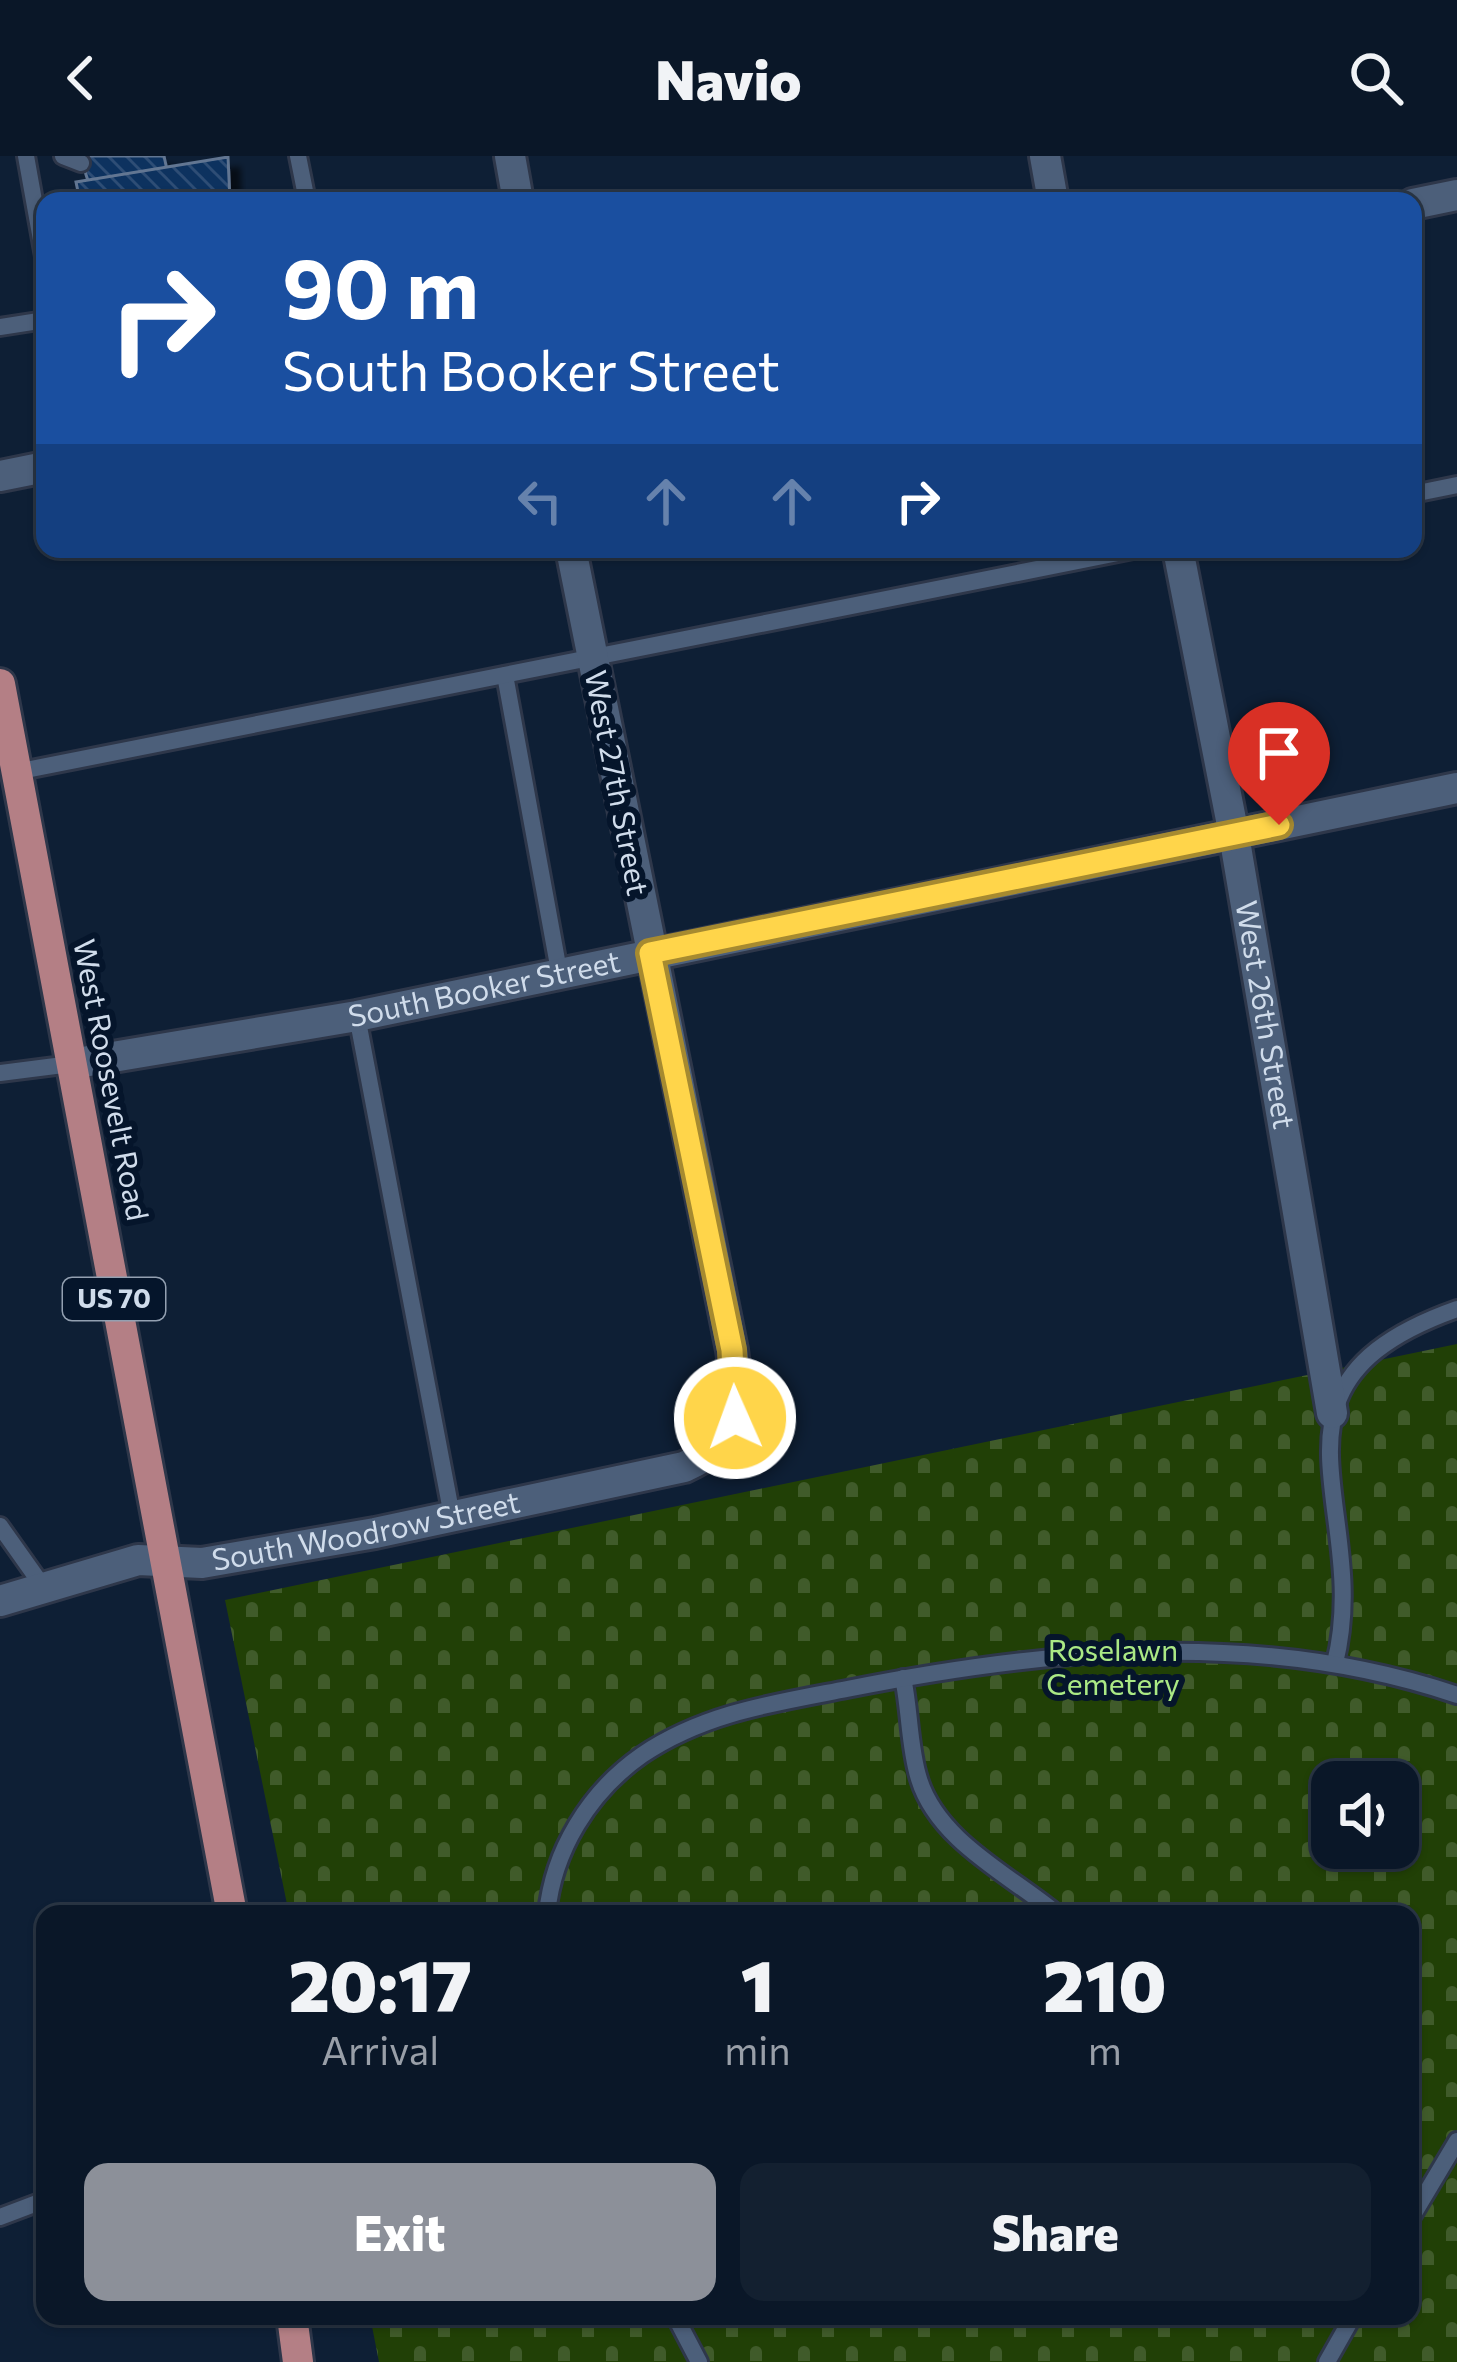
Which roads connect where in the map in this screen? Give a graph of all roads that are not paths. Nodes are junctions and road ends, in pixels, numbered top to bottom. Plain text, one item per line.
1 (26, 156) edge
2 (63, 156) edge
3 (298, 156) edge
4 (510, 156) edge
5 (1045, 156) edge
6 (82, 163) dead end
7 (305, 192) edge
8 (516, 192) edge
9 (1051, 192) edge
10 (1457, 195) edge
11 (1422, 202) edge
12 (36, 212) edge
13 (36, 321) edge
14 (0, 327) edge
15 (36, 469) edge
16 (0, 476) edge
17 (1457, 485) edge
18 (1422, 492) edge
19 (573, 558) edge
20 (1093, 558) edge
21 (1180, 558) edge
22 (591, 658) junction
23 (505, 675) junction
24 (0, 684) edge
25 (16, 772) junction
26 (1457, 788) edge
27 (1234, 835) junction
28 (650, 953) junction
29 (559, 971) junction
30 (357, 1016) junction
31 (71, 1064) junction
32 (0, 1073) edge
33 (1457, 1309) edge
34 (1331, 1413) junction
35 (726, 1440) joint
36 (452, 1516) junction
37 (0, 1526) edge
38 (164, 1562) junction
39 (44, 1588) junction
40 (0, 1601) edge
41 (1335, 1663) junction
42 (903, 1678) junction
43 (1457, 1694) edge
44 (230, 1905) edge
45 (549, 1905) edge
46 (1046, 1905) edge
47 (1457, 2141) edge
48 (36, 2203) edge
49 (1419, 2205) edge
50 (0, 2217) edge
51 (293, 2325) edge
52 (680, 2325) edge
53 (1345, 2325) edge
54 (298, 2362) edge
55 (699, 2362) edge
56 (1327, 2362) edge

1 - 12 lane
2 - 6 lane
3 - 7 lane
4 - 8 street
5 - 9 street
10 - 11 street
13 - 14 lane
15 - 16 street
17 - 18 lane
19 - 22 street, West 27th Street
20 - 22 lane
21 - 27 street, West 26th Street
22 - 23 lane
22 - 28 street, West 27th Street
23 - 25 lane
23 - 29 lane
24 - 25 main road, West Roosevelt Road / US 70
25 - 31 main road, West Roosevelt Road / US 70
26 - 27 street, South Booker Street
27 - 28 street, South Booker Street
27 - 34 street, West 26th Street
28 - 29 street, South Booker Street
28 - 35 street, West 27th Street
29 - 30 street, South Booker Street
30 - 31 street, South Booker Street
30 - 36 lane
31 - 32 lane
31 - 38 main road, West Roosevelt Road / US 70
33 - 34 lane
34 - 41 lane
35 - 36 street, South Woodrow Street
36 - 38 street, South Woodrow Street
37 - 39 lane
38 - 39 street, South Woodrow Street
38 - 44 main road, West Roosevelt Road / US 70
39 - 40 street, South Woodrow Street
41 - 42 lane
41 - 43 lane
42 - 45 lane
42 - 46 lane
47 - 49 lane
48 - 50 lane
51 - 54 main road
52 - 55 lane
53 - 56 lane

